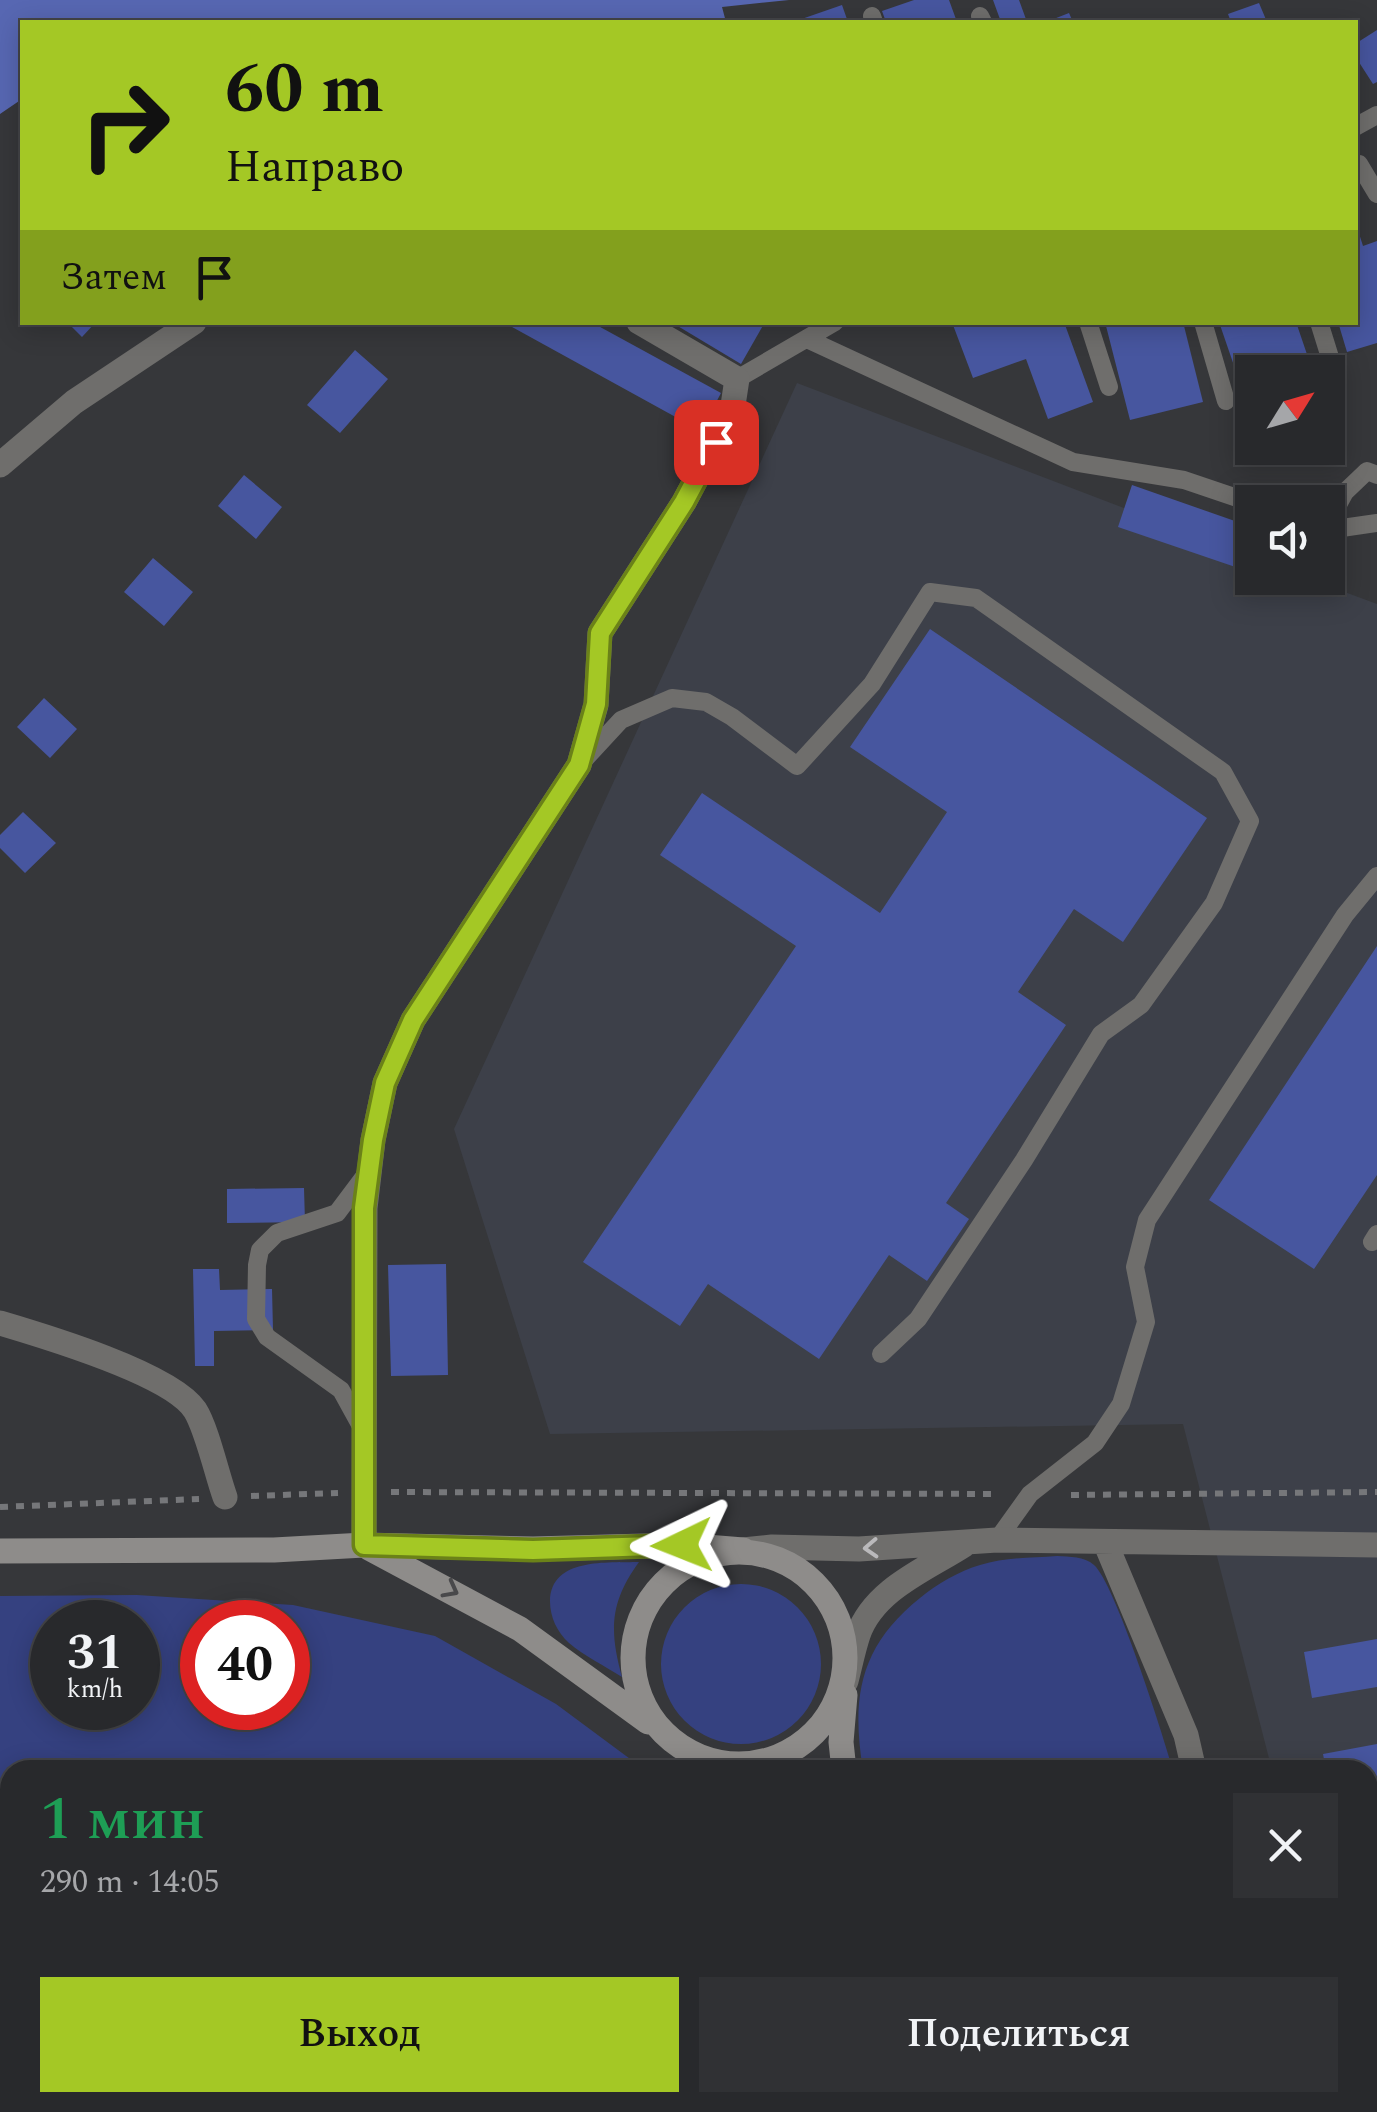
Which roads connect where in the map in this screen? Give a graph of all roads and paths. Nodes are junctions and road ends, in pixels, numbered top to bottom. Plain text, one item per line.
1 (1364, 166) edge
2 (1377, 194) edge
3 (190, 325) edge
4 (644, 325) edge
5 (830, 325) edge
6 (1089, 325) edge
7 (1205, 325) edge
8 (1320, 325) edge
9 (807, 339) junction
10 (1329, 355) edge
11 (737, 379) junction
12 (1109, 387) dead end
13 (1226, 401) dead end
14 (0, 464) edge
15 (1377, 474) edge
16 (1345, 492) edge
17 (1235, 497) edge
18 (1377, 523) edge
19 (1345, 525) edge
20 (579, 765) junction
21 (1377, 876) edge
22 (370, 1168) junction
23 (0, 1323) edge
24 (881, 1354) dead end
25 (363, 1430) junction
26 (364, 1492) junction
27 (1377, 1492) edge
28 (1030, 1494) junction
29 (226, 1498) junction
30 (0, 1507) edge
31 (998, 1540) junction
32 (968, 1542) junction
33 (1105, 1542) junction
34 (364, 1545) junction
35 (1377, 1545) edge
36 (0, 1550) edge
37 (744, 1550) junction
38 (846, 1681) junction
39 (669, 1738) junction
40 (695, 1760) edge
41 (715, 1760) edge
42 (771, 1760) edge
43 (843, 1760) edge
44 (1192, 1760) edge

1 - 2 lane
3 - 14 street
4 - 11 street
5 - 9 lane
6 - 12 lane
7 - 13 lane
8 - 10 lane
9 - 11 lane
9 - 17 lane
11 - 20 street
15 - 16 lane
18 - 19 lane
20 - 22 street
20 - 24 lane
21 - 28 lane
22 - 25 street
22 - 25 lane
23 - 29 street
25 - 26 street
26 - 28 path
26 - 29 path
26 - 34 street
27 - 28 path
28 - 31 lane
29 - 30 path
31 - 32 street
31 - 33 street
32 -> 37 street
32 - 38 street
33 - 35 street
33 - 44 street
34 - 36 street
34 - 37 street
34 -> 39 street
37 - 38 street
37 - 39 street
38 - 42 street
38 - 43 street
39 - 40 street
39 - 41 street

